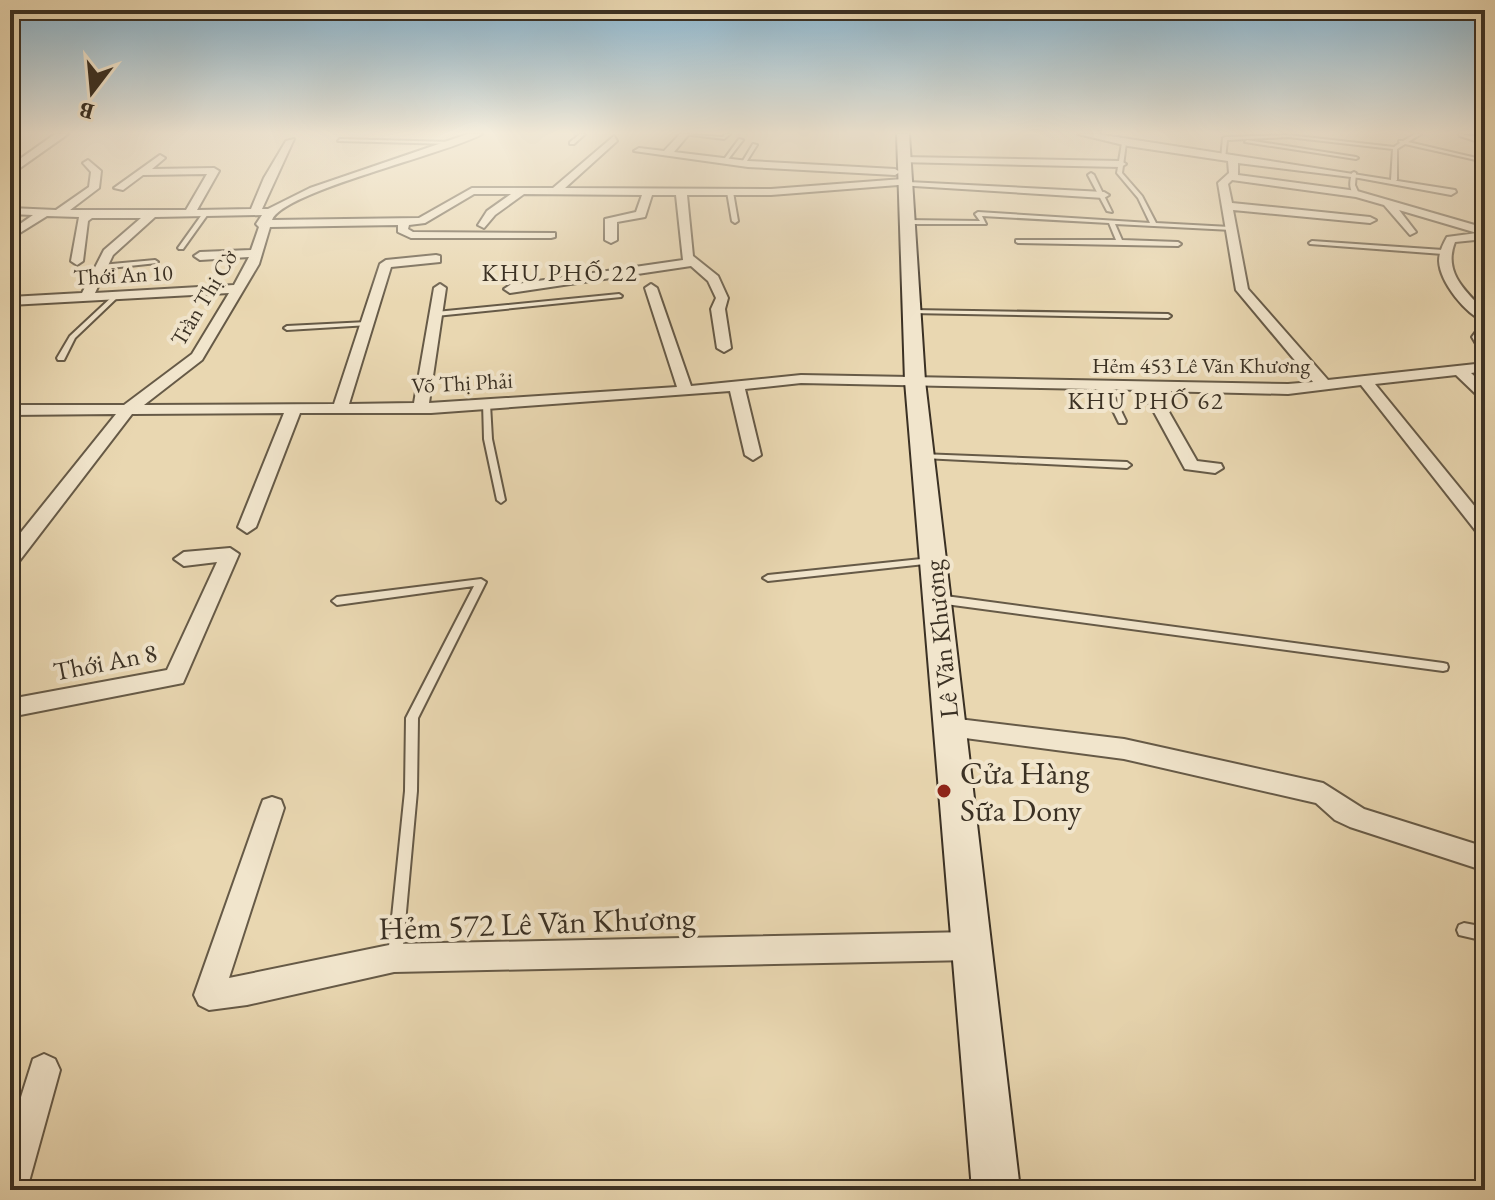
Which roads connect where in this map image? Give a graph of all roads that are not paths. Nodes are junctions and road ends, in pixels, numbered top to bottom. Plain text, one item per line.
1 (91, 190) edge
2 (203, 190) edge
3 (263, 190) edge
4 (314, 190) edge
5 (744, 190) edge
6 (904, 190) edge
7 (1068, 190) edge
8 (1101, 190) edge
9 (1134, 190) edge
10 (1225, 190) edge
11 (1326, 190) edge
12 (1354, 190) edge
13 (1442, 190) edge
14 (522, 191) junction
15 (556, 191) joint
16 (648, 191) junction
17 (681, 192) junction
18 (730, 192) junction
19 (1451, 192) dead end
20 (1356, 194) junction
21 (1104, 195) junction
22 (1387, 202) junction
23 (1229, 206) junction
24 (447, 207) junction
25 (462, 209) dead end
26 (10, 211) edge
27 (477, 211) dead end
28 (1110, 211) dead end
29 (255, 212) junction
30 (271, 212) junction
31 (44, 213) junction
32 (59, 213) junction
33 (491, 213) junction
34 (90, 214) junction
35 (152, 214) junction
36 (189, 214) junction
37 (205, 214) junction
38 (1370, 220) dead end
39 (735, 221) dead end
40 (1111, 221) junction
41 (404, 222) junction
42 (906, 222) junction
43 (262, 224) junction
44 (1154, 224) junction
45 (484, 225) dead end
46 (1230, 229) junction
47 (1410, 232) dead end
48 (1485, 234) edge
49 (551, 235) dead end
50 (10, 236) edge
51 (611, 240) dead end
52 (1018, 241) dead end
53 (1120, 242) junction
54 (1312, 243) dead end
55 (1178, 244) dead end
56 (181, 248) dead end
57 (1443, 252) junction
58 (254, 253) junction
59 (200, 256) dead end
60 (436, 259) dead end
61 (77, 261) dead end
62 (155, 262) dead end
63 (693, 262) junction
64 (101, 267) junction
65 (440, 288) dead end
66 (651, 288) dead end
67 (238, 289) junction
68 (510, 289) dead end
69 (116, 296) junction
70 (619, 296) dead end
71 (87, 297) junction
72 (10, 301) edge
73 (912, 312) junction
74 (436, 314) junction
75 (1168, 316) dead end
76 (1485, 320) edge
77 (367, 324) junction
78 (287, 328) dead end
79 (724, 348) dead end
80 (1485, 352) edge
81 (61, 358) dead end
82 (1485, 367) edge
83 (1460, 370) junction
84 (915, 381) junction
85 (1366, 382) junction
86 (736, 385) junction
87 (1325, 386) junction
88 (1106, 388) junction
89 (1148, 388) junction
90 (685, 389) junction
91 (1485, 395) edge
92 (486, 404) junction
93 (294, 408) junction
94 (340, 408) junction
95 (421, 408) junction
96 (127, 410) junction
97 (11, 411) edge
98 (1122, 421) dead end
99 (753, 455) dead end
100 (923, 456) junction
101 (1127, 465) dead end
102 (1215, 468) dead end
103 (501, 500) dead end
104 (247, 527) dead end
105 (1485, 531) edge
106 (10, 559) edge
107 (184, 559) dead end
108 (933, 561) junction
109 (768, 578) dead end
110 (936, 599) junction
111 (337, 601) dead end
112 (1443, 667) dead end
113 (10, 708) edge
114 (950, 727) junction
115 (272, 808) dead end
116 (1479, 857) dead end
117 (1464, 930) dead end
118 (1485, 934) edge
119 (971, 946) junction
120 (394, 958) junction
121 (44, 1070) dead end
122 (10, 1189) edge
123 (996, 1190) edge

1 - 32 street
2 - 36 street
3 - 29 street
4 - 30 street, Trần Thị Cờ
5 - 18 street
6 - 42 main road, Lê Văn Khương
7 - 21 street
8 - 21 lane
9 - 44 lane
10 - 23 street
11 - 20 street
12 - 20 lane
13 - 19 street
14 - 15 street
14 - 24 street
14 - 33 street
15 - 16 street
16 - 17 street
16 - 51 street
17 - 18 street
17 - 63 street
18 - 39 lane
20 - 22 street
21 - 28 lane
22 - 47 street
22 - 48 street
23 - 38 street
23 - 46 street
24 - 25 street
24 - 41 street
26 - 31 street
27 - 33 street
29 - 30 street
29 - 37 street
30 - 43 street, Trần Thị Cờ
31 - 32 street
31 - 50 street
32 - 34 street
33 - 45 street
34 - 35 street
34 - 61 street
35 - 36 street
35 - 64 street
36 - 37 street
37 - 56 lane
40 - 42 lane
40 - 44 lane
40 - 53 lane
41 - 43 street
41 - 49 street
42 - 73 main road, Lê Văn Khương
43 - 58 street, Trần Thị Cờ
44 - 46 lane
46 - 87 street
48 - 57 street
52 - 53 lane
53 - 55 lane
54 - 57 lane
57 - 76 street
58 - 59 street
58 - 67 street, Trần Thị Cờ
60 - 77 street
62 - 64 lane
63 - 68 street
63 - 79 street
64 - 71 street
65 - 74 street
66 - 90 street
67 - 69 street, Thới An 10
67 - 96 street, Trần Thị Cờ
69 - 71 street, Thới An 10
69 - 81 lane
70 - 74 lane
71 - 72 street, Thới An 10
73 - 75 lane
73 - 84 main road, Lê Văn Khương
74 - 95 street
76 - 80 lane
77 - 78 lane
77 - 94 street
82 - 83 street, Hẻm 453 Lê Văn Khương
83 - 85 street, Hẻm 453 Lê Văn Khương
83 - 91 street
84 - 86 street, Võ Thị Phải
84 - 88 street, Hẻm 453 Lê Văn Khương
84 - 100 main road, Lê Văn Khương
85 - 87 street, Hẻm 453 Lê Văn Khương
85 - 105 street
86 - 90 street, Võ Thị Phải
86 - 99 street
87 - 89 street, Hẻm 453 Lê Văn Khương
88 - 89 street, Hẻm 453 Lê Văn Khương
88 - 98 lane
89 - 102 street
90 - 92 street, Võ Thị Phải
92 - 95 street, Võ Thị Phải
92 - 103 lane
93 - 94 street, Võ Thị Phải
93 - 96 street, Võ Thị Phải
93 - 104 street
94 - 95 street, Võ Thị Phải
96 - 97 street, Võ Thị Phải
96 - 106 street, Trần Thị Cờ
100 - 101 lane
100 - 108 main road, Lê Văn Khương
107 - 113 street, Thới An 8
108 - 109 lane
108 - 110 main road, Lê Văn Khương
110 - 112 lane
110 - 114 main road, Lê Văn Khương
111 - 120 lane
114 - 116 street
114 - 119 main road, Lê Văn Khương
115 - 120 street, Hẻm 572 Lê Văn Khương
117 - 118 lane
119 - 120 street, Hẻm 572 Lê Văn Khương
119 - 123 main road, Lê Văn Khương
121 - 122 street

